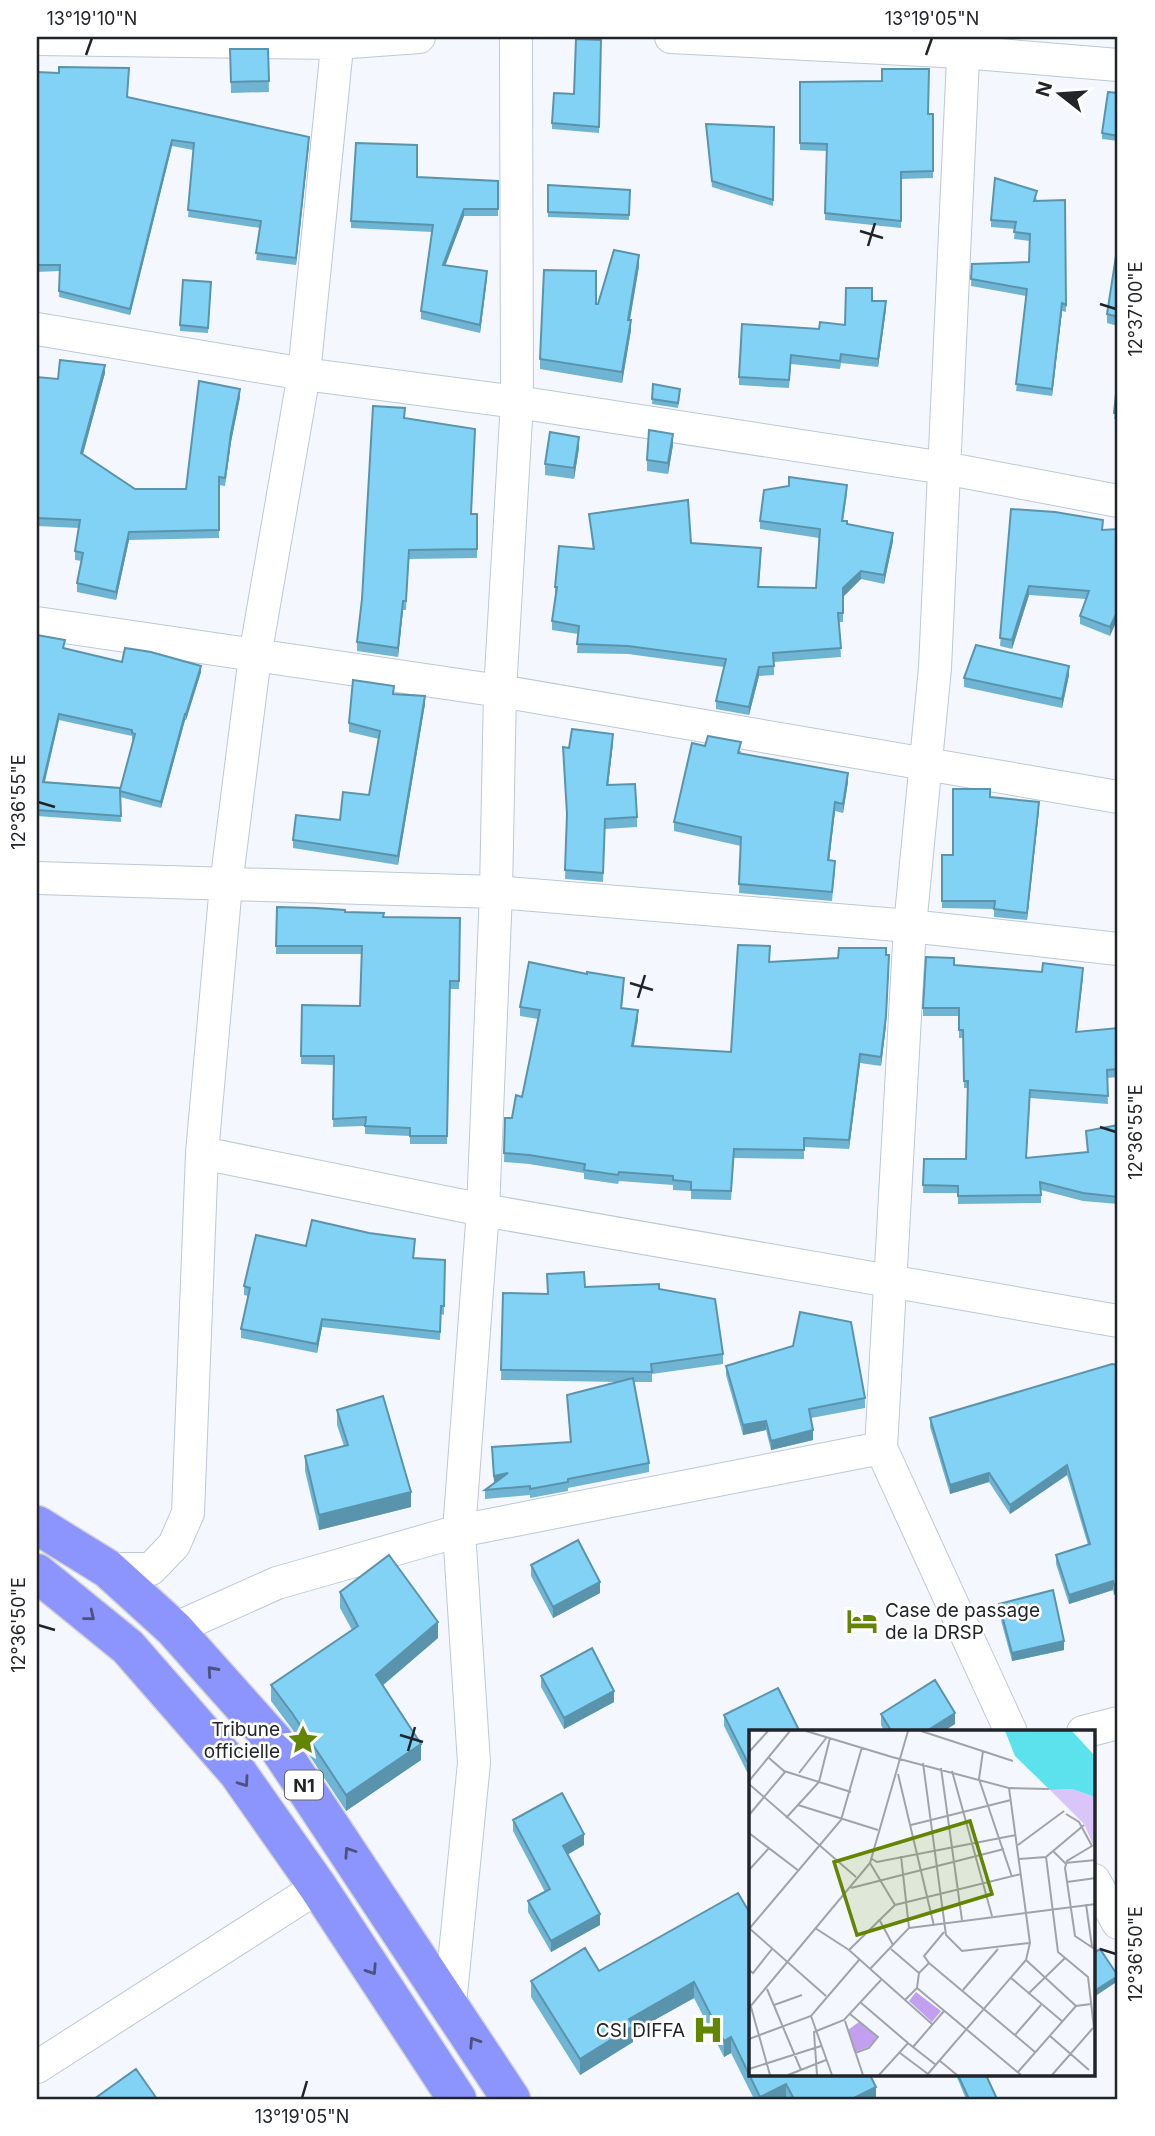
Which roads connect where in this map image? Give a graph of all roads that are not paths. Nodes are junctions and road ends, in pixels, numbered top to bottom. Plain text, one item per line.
1 (419, 37) edge
2 (516, 37) edge
3 (671, 37) edge
4 (37, 39) edge
5 (337, 40) edge
6 (963, 44) edge
7 (1118, 65) edge
8 (37, 329) edge
9 (304, 374) junction
10 (517, 402) junction
11 (944, 468) junction
12 (1118, 502) edge
13 (37, 623) edge
14 (255, 656) junction
15 (500, 691) junction
16 (926, 763) junction
17 (1118, 797) edge
18 (37, 878) edge
19 (226, 885) junction
20 (496, 892) junction
21 (910, 926) junction
22 (1118, 949) edge
23 (202, 1153) junction
24 (483, 1210) junction
25 (891, 1281) junction
26 (1118, 1321) edge
27 (881, 1448) junction
28 (37, 1525) edge
29 (459, 1531) junction
30 (108, 1569) junction
31 (37, 1573) edge
32 (174, 1629) junction
33 (1118, 1723) edge
34 (1010, 1730) edge
35 (1091, 1730) edge
36 (1096, 1884) edge
37 (318, 1887) junction
38 (1118, 1923) edge
39 (450, 2004) junction
40 (37, 2067) edge
41 (457, 2099) edge
42 (511, 2099) edge

1 - 5 street
2 - 10 street
3 - 6 street
4 - 5 street
5 - 9 street
6 - 7 street
6 - 11 street
8 - 9 street
9 - 10 street
9 - 14 street
10 - 11 street
10 - 15 street
11 - 12 street
11 - 16 street
13 - 14 street
14 - 15 street
14 - 19 street
15 - 16 street
15 - 20 street
16 - 17 street
16 - 21 street
18 - 19 street
19 - 20 street
19 - 23 street
20 - 21 street
20 - 24 street
21 - 22 street
21 - 25 street
23 - 24 street
23 - 30 street
24 - 25 street
24 - 29 street
25 - 26 street
25 - 27 street
27 - 29 street
27 - 34 street
28 - 30 highway, N1
29 - 32 street
29 - 39 street
30 - 32 highway, N1
31 -> 37 highway, N1
39 -> 32 highway, N1
33 - 35 street
36 - 38 street
37 - 40 street
37 -> 41 highway, N1
42 -> 39 highway, N1

